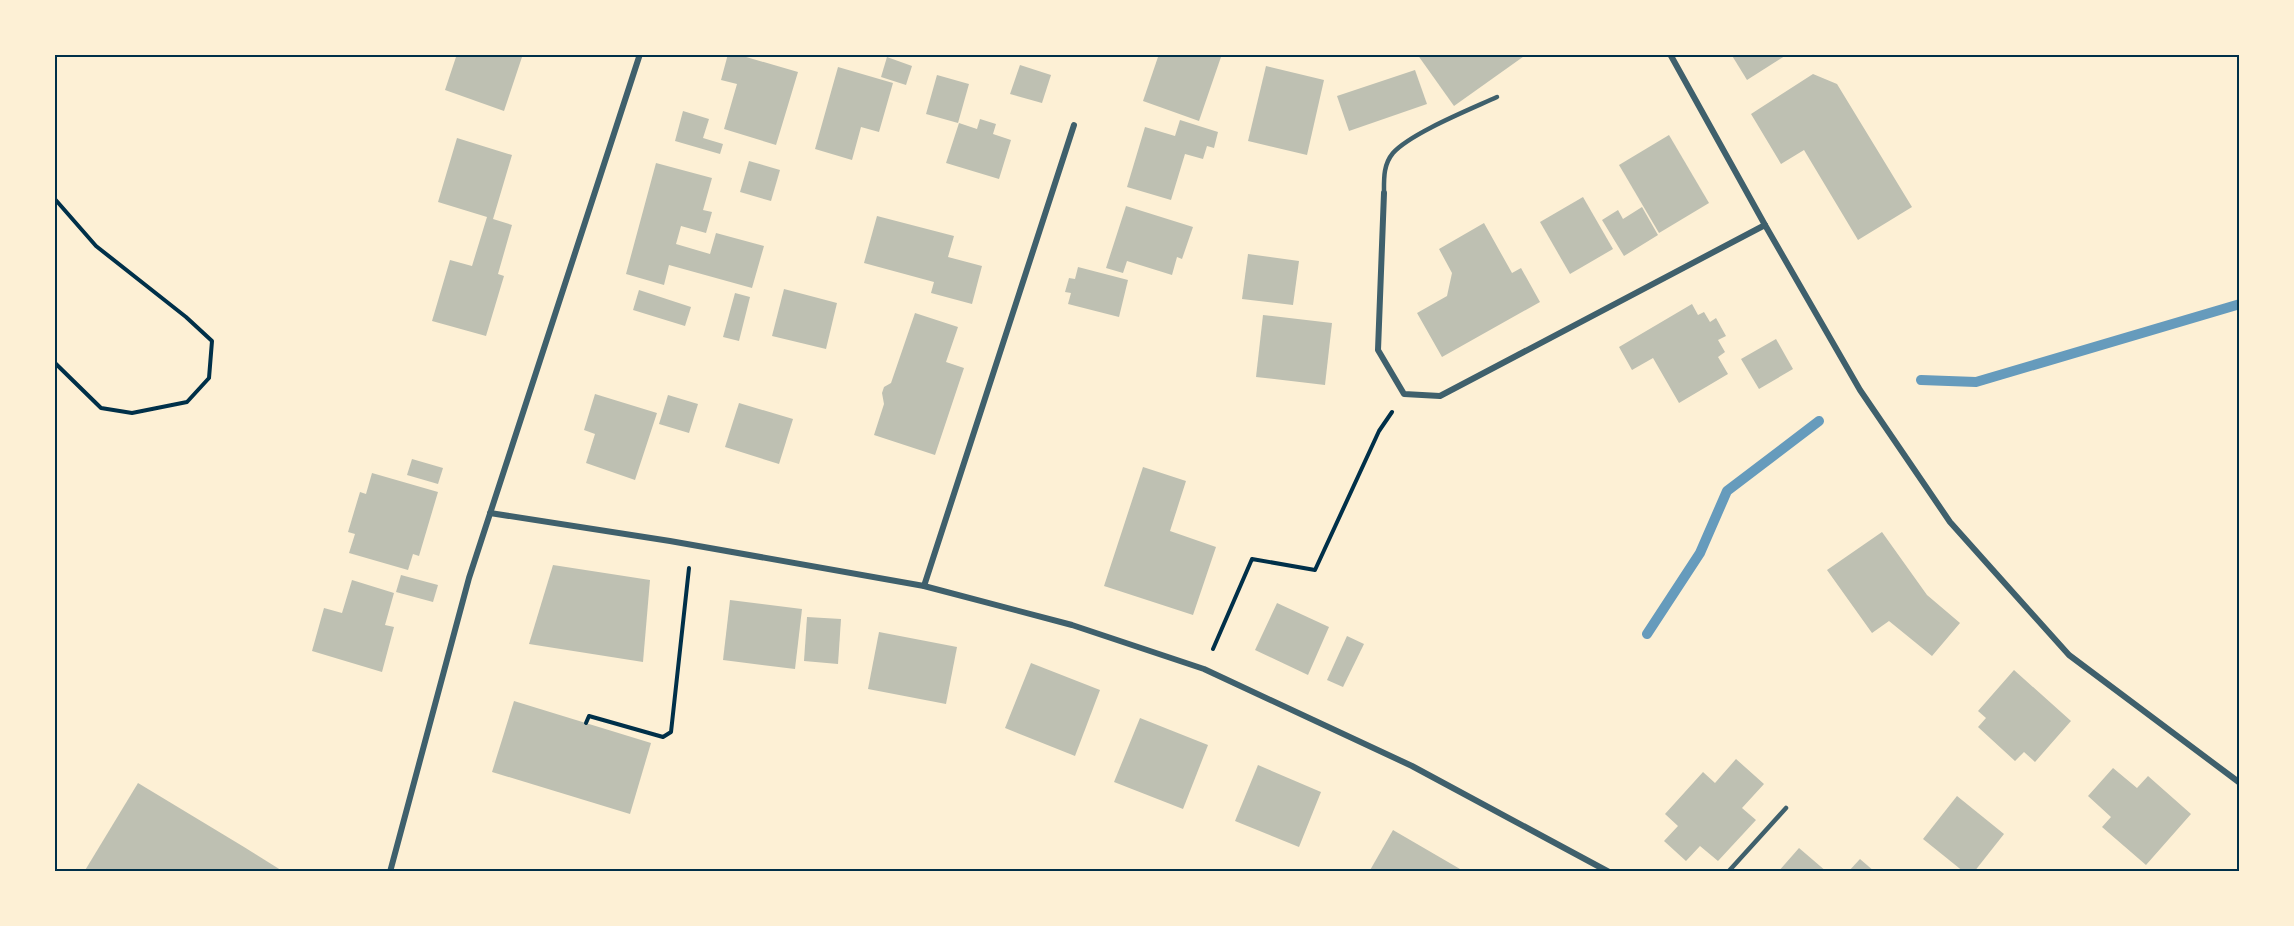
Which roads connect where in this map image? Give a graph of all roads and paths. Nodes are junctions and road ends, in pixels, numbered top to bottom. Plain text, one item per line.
1 (640, 54) edge
2 (1670, 54) edge
3 (1497, 98) dead end
4 (1074, 125) dead end
5 (1384, 193) joint
6 (54, 198) edge
7 (1765, 225) junction
8 (54, 362) edge
9 (1404, 394) junction
10 (490, 513) junction
11 (692, 546) junction
12 (924, 586) junction
13 (1204, 669) junction
14 (586, 723) dead end
15 (2240, 783) edge
16 (1786, 808) dead end
17 (390, 872) edge
18 (1609, 872) edge
19 (1728, 872) edge

1 - 10 street
2 - 7 street
3 - 5 lane
4 - 12 street
5 - 9 street
6 - 8 path
7 - 9 street
7 - 15 street
9 - 13 path
10 - 11 street
10 - 17 street
11 - 12 street
11 - 14 path
12 - 13 street
13 - 18 street
16 - 19 lane

